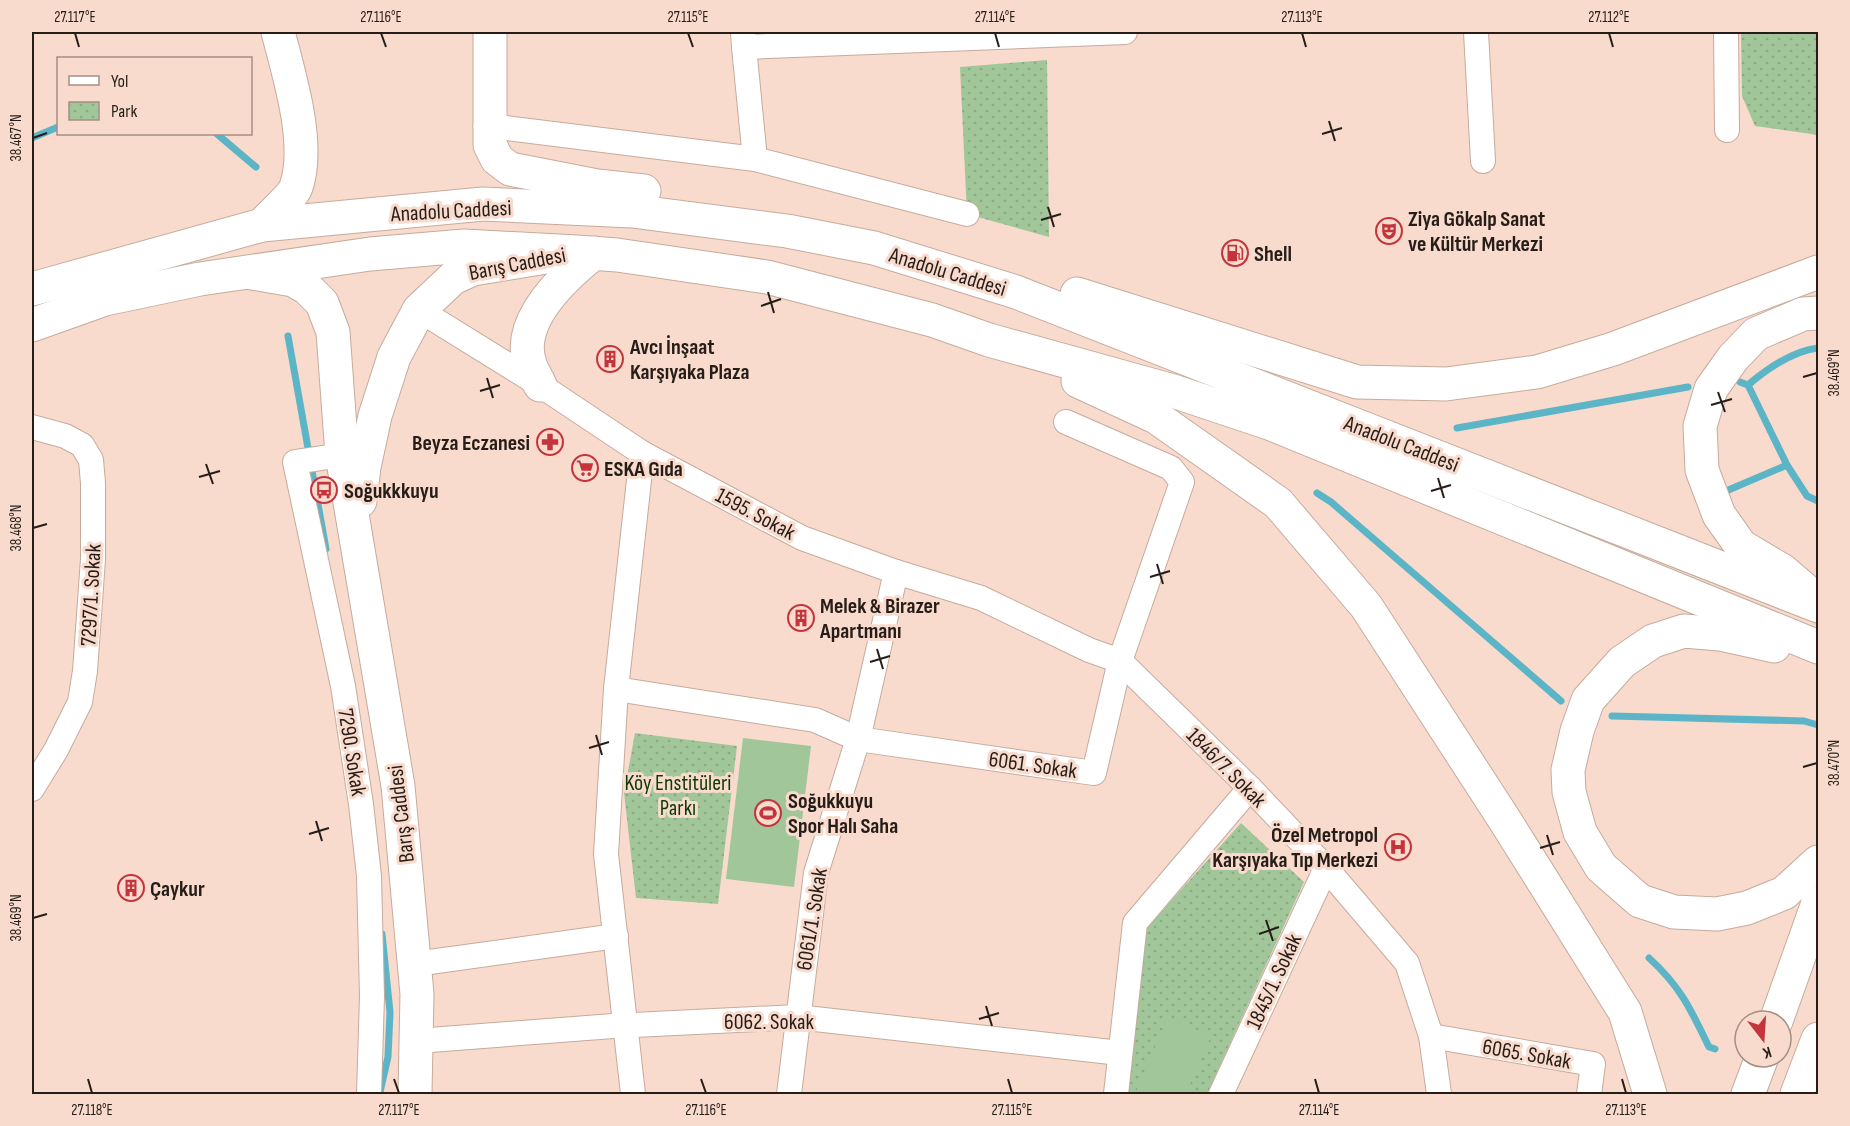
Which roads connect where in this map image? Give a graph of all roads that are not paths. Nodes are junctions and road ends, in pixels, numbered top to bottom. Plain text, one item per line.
1 (279, 32) edge
2 (490, 32) edge
3 (1125, 32) edge
4 (1476, 32) edge
5 (1726, 32) edge
6 (1077, 33) edge
7 (744, 39) edge
8 (490, 126) junction
9 (1727, 130) dead end
10 (755, 159) junction
11 (1483, 161) dead end
12 (967, 214) dead end
13 (262, 225) junction
14 (787, 231) junction
15 (586, 252) junction
16 (248, 272) junction
17 (1818, 272) edge
18 (32, 289) edge
19 (1016, 292) junction
20 (419, 310) junction
21 (1818, 313) edge
22 (32, 325) edge
23 (989, 340) junction
24 (540, 385) junction
25 (1066, 423) dead end
26 (32, 427) edge
27 (642, 453) junction
28 (342, 455) junction
29 (355, 535) junction
30 (896, 572) junction
31 (1818, 602) edge
32 (1818, 606) edge
33 (1817, 647) edge
34 (1120, 661) junction
35 (616, 689) junction
36 (858, 739) junction
37 (1250, 788) junction
38 (32, 789) edge
39 (1818, 862) edge
40 (1326, 868) junction
41 (1818, 903) edge
42 (616, 936) junction
43 (414, 964) junction
44 (1780, 1009) edge
45 (797, 1017) junction
46 (626, 1026) junction
47 (1431, 1036) junction
48 (1818, 1040) edge
49 (417, 1041) junction
50 (1120, 1053) junction
51 (1758, 1069) edge
52 (369, 1095) edge
53 (415, 1095) edge
54 (633, 1095) edge
55 (789, 1095) edge
56 (1116, 1095) edge
57 (1221, 1095) edge
58 (1439, 1095) edge
59 (1589, 1095) edge
60 (1650, 1095) edge
61 (1748, 1095) edge
62 (1797, 1095) edge

1 - 13 main road
2 - 8 main road
3 - 6 street
4 - 11 street
5 - 9 street
6 - 7 street
7 - 10 street
8 - 10 street
8 - 14 main road
10 - 12 street
13 - 14 main road, Anadolu Caddesi
13 - 18 main road, Anadolu Caddesi
14 - 19 main road, Anadolu Caddesi
15 - 16 main road, Anadolu Caddesi
15 - 20 main road, Barış Caddesi
15 - 23 main road, Anadolu Caddesi
15 - 24 main road
16 - 22 main road, Anadolu Caddesi
16 - 28 main road, Barış Caddesi
17 - 19 main road
19 - 32 main road, Anadolu Caddesi
20 - 24 street, 1595. Sokak
20 - 29 main road, Barış Caddesi
21 - 31 main road
23 - 33 main road, Anadolu Caddesi
23 - 60 main road
24 - 27 street, 1595. Sokak
25 - 34 street, 6061. Sokak
26 - 38 street, 7297/1. Sokak
27 - 30 street, 1595. Sokak
27 - 35 street
28 - 29 main road, Barış Caddesi
28 - 52 street, 7290. Sokak
29 - 43 main road, Barış Caddesi
30 - 34 street, 1595. Sokak
30 - 36 street, 6061/1. Sokak
33 - 39 main road
34 - 36 street, 6061. Sokak
34 - 37 street, 1846/7. Sokak
35 - 36 street, 6061. Sokak
35 - 42 street
36 - 45 street, 6061/1. Sokak
37 - 40 street, 1846/7. Sokak
37 - 50 street
40 - 47 street, 1846/7. Sokak
40 - 57 street, 1845/1. Sokak
41 - 44 main road
42 - 43 street
42 - 46 street
43 - 49 main road, Barış Caddesi
45 - 46 street, 6062. Sokak
45 - 50 street, 6062. Sokak
45 - 55 street, 6061/1. Sokak
46 - 49 street, 6062. Sokak
46 - 54 street
47 - 58 street, 1846/7. Sokak
47 - 59 street, 6065. Sokak
48 - 62 main road
49 - 53 main road, Barış Caddesi
50 - 56 street
51 - 61 main road

